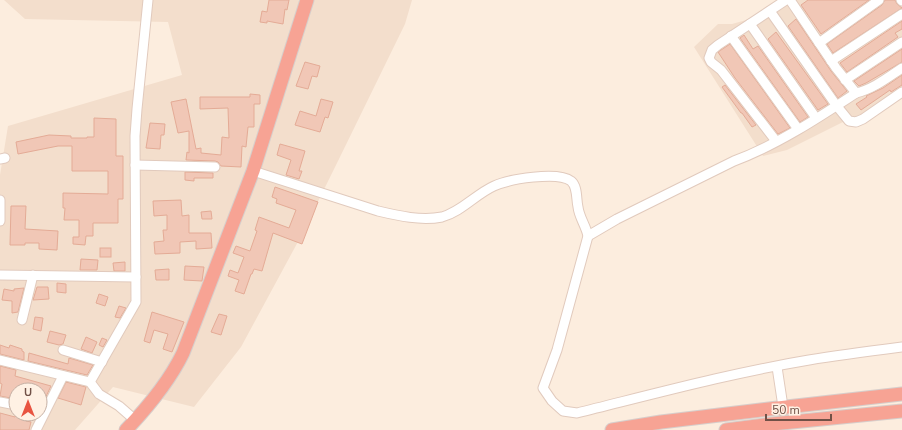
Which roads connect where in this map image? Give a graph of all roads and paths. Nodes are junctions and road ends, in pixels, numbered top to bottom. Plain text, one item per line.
1 (148, 0) edge
2 (307, 0) edge
3 (786, 0) edge
4 (790, 0) edge
5 (880, 0) edge
6 (770, 11) junction
7 (902, 14) edge
8 (750, 24) junction
9 (731, 36) junction
10 (902, 42) edge
11 (819, 43) junction
12 (831, 61) junction
13 (902, 68) edge
14 (845, 80) junction
15 (902, 92) edge
16 (856, 93) junction
17 (836, 105) junction
18 (816, 118) junction
19 (798, 129) junction
20 (776, 141) junction
21 (135, 165) junction
22 (215, 167) dead end
23 (253, 171) junction
24 (0, 200) edge
25 (0, 221) edge
26 (588, 236) junction
27 (0, 274) edge
28 (33, 275) junction
29 (136, 277) junction
30 (22, 320) dead end
31 (902, 347) edge
32 (63, 350) dead end
33 (0, 360) edge
34 (102, 362) junction
35 (777, 366) junction
36 (63, 376) junction
37 (90, 382) junction
38 (902, 394) edge
39 (782, 400) tunnel mouth
40 (48, 401) edge
41 (902, 411) edge
42 (135, 420) junction
43 (126, 430) edge
44 (612, 430) edge
45 (726, 430) edge

1 - 21 street
2 - 23 highway
3 - 6 street
4 - 11 street
5 - 11 street
6 - 8 street
6 - 17 street
7 - 12 street
8 - 9 street
8 - 18 street
9 - 19 street
9 - 20 street
10 - 14 street
11 - 12 street
12 - 14 street
13 - 16 street
14 - 16 street
15 - 17 street
16 - 17 street
17 - 18 street
18 - 19 street
19 - 20 street
20 - 26 street
21 - 22 street
21 - 29 street
23 - 26 street
23 - 42 highway
24 - 25 street
26 - 35 street
27 - 28 street
28 - 29 street
28 - 30 street
29 - 34 street
31 - 35 street
32 - 34 street
33 - 36 street
34 - 37 street
35 - 39 street
36 - 37 street
36 - 40 street
37 - 42 street
38 - 44 highway
41 - 45 highway
42 - 43 highway

